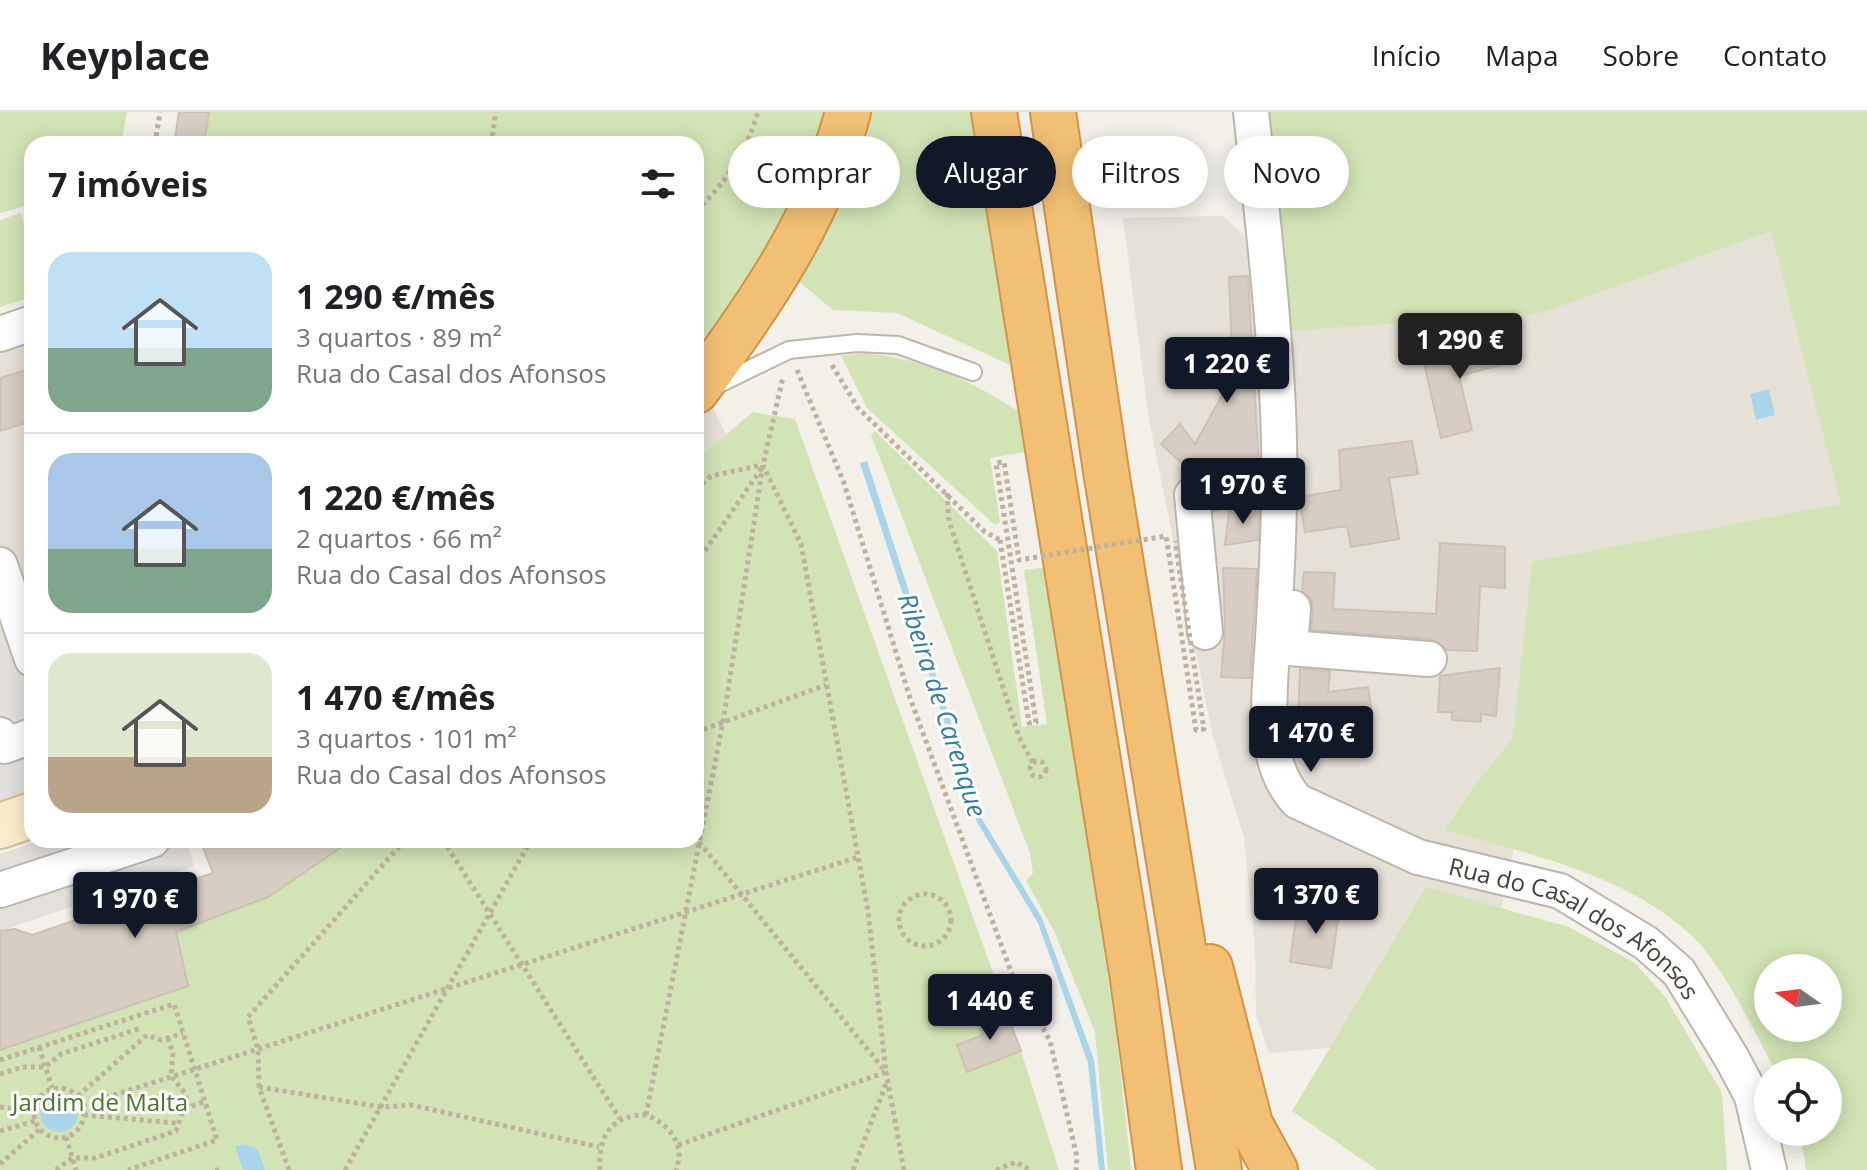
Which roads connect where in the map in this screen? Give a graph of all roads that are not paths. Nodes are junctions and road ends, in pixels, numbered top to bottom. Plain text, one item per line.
1 (848, 112) edge
2 (994, 112) edge
3 (1053, 112) edge
4 (1251, 112) edge
5 (24, 326) edge
6 (0, 334) edge
7 (973, 372) dead end
8 (704, 381) edge
9 (704, 388) edge
10 (1279, 484) junction
11 (1297, 560) dead end
12 (0, 565) edge
13 (1205, 632) dead end
14 (24, 636) edge
15 (1429, 659) dead end
16 (1157, 793) junction
17 (24, 818) edge
18 (0, 826) edge
19 (128, 848) edge
20 (0, 890) edge
21 (1159, 1170) edge
22 (1219, 1170) edge
23 (1275, 1170) edge
24 (1769, 1170) edge

1 - 8 highway
2 - 21 highway
3 - 16 highway
4 - 10 street, Rua do Casal dos Afonsos
5 - 6 street
7 - 9 lane
10 - 13 street
10 - 24 street, Rua do Casal dos Afonsos
11 - 15 street
12 - 14 street
16 - 22 highway
16 - 23 highway
17 - 18 street
19 - 20 street

